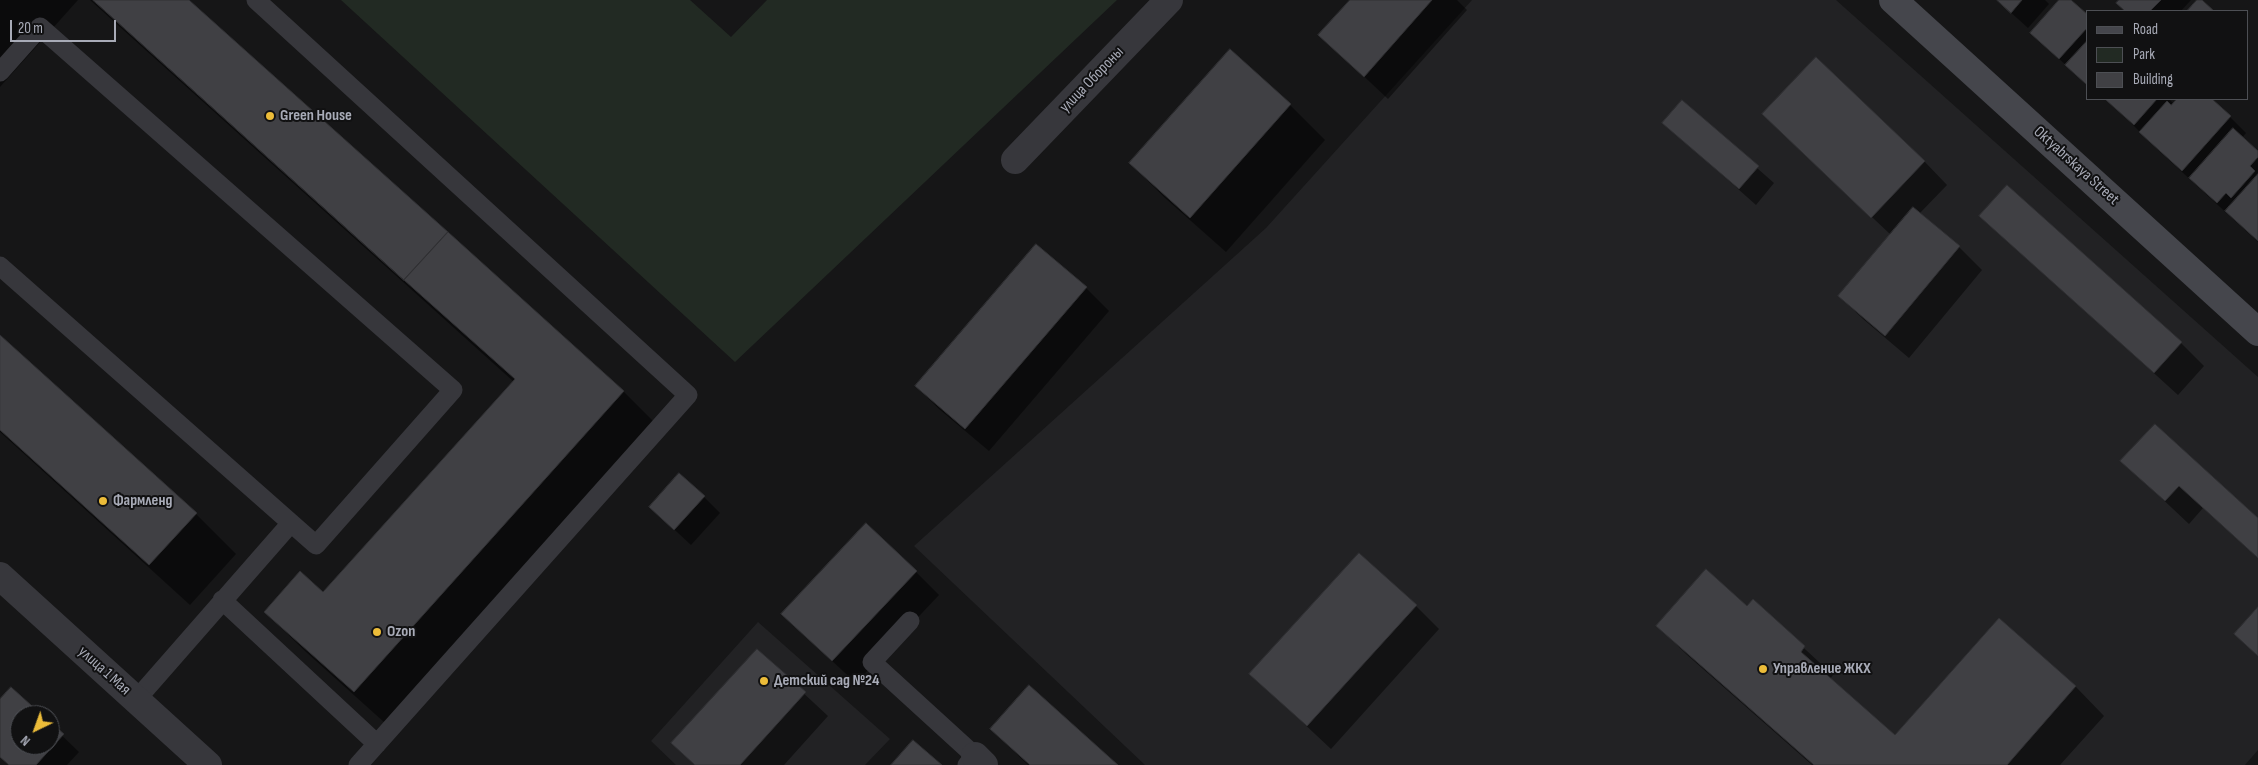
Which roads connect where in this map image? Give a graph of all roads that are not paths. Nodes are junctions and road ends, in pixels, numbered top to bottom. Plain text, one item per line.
1 (256, 0) edge
2 (1169, 0) edge
3 (1893, 0) edge
4 (0, 72) edge
5 (1014, 160) dead end
6 (0, 266) edge
7 (2258, 332) edge
8 (291, 523) junction
9 (0, 576) edge
10 (222, 600) junction
11 (910, 621) dead end
12 (136, 700) junction
13 (377, 744) junction
14 (975, 762) edge
15 (208, 765) edge
16 (358, 765) edge

1 - 13 lane
2 - 5 street, улица Обороны
3 - 7 street, Oktyabrskaya Street
4 - 8 lane
6 - 8 lane
8 - 10 lane
9 - 12 street, улица 1 Мая
10 - 12 lane
10 - 13 lane
11 - 14 lane
12 - 15 street, улица 1 Мая
13 - 16 lane

